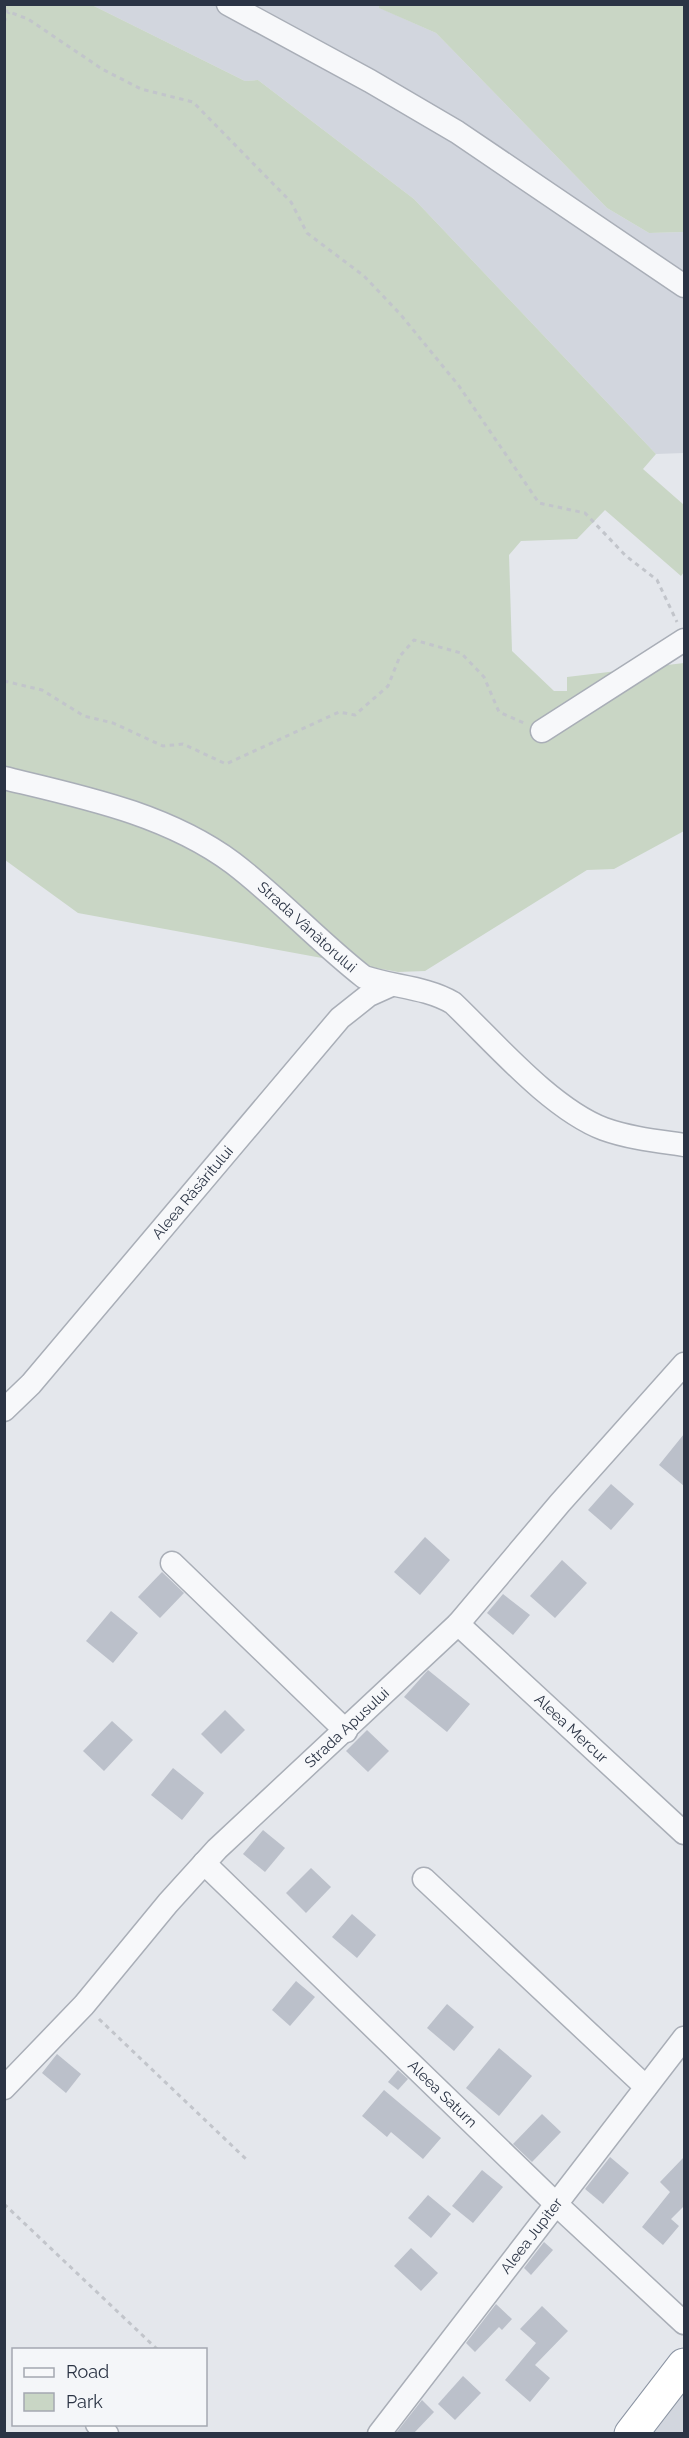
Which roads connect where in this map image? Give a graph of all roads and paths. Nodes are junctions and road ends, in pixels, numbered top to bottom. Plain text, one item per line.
1 (228, 4) edge
2 (7, 11) edge
3 (4, 22) edge
4 (684, 286) edge
5 (684, 640) edge
6 (4, 681) edge
7 (542, 731) joint
8 (4, 778) edge
9 (389, 986) junction
10 (684, 1145) edge
11 (684, 1364) edge
12 (4, 1410) edge
13 (172, 1563) dead end
14 (458, 1624) junction
15 (346, 1731) junction
16 (684, 1833) edge
17 (204, 1863) junction
18 (424, 1879) dead end
19 (84, 2005) junction
20 (684, 2038) edge
21 (646, 2087) junction
22 (4, 2088) edge
23 (247, 2160) dead end
24 (556, 2204) junction
25 (4, 2205) edge
26 (684, 2323) edge
27 (157, 2348) edge
28 (684, 2365) edge
29 (379, 2433) edge
30 (631, 2433) edge

1 - 4 street
2 - 3 path
2 - 5 path
5 - 7 street
6 - 7 path
8 - 9 street, Strada Vânătorului
9 - 10 street, Strada Vânătorului
9 - 12 street, Aleea Răsăritului
11 - 14 street, Strada Apusului
13 - 15 street
14 - 15 street, Strada Apusului
14 - 16 street, Aleea Mercur
15 - 17 street, Strada Apusului
17 - 19 street, Strada Apusului
17 - 24 street, Aleea Saturn
18 - 21 street
19 - 22 street, Strada Apusului
19 - 23 path
20 - 21 street, Aleea Jupiter
21 - 24 street, Aleea Jupiter
24 - 26 street, Aleea Saturn
24 - 29 street, Aleea Jupiter
25 - 27 path
28 - 30 highway

